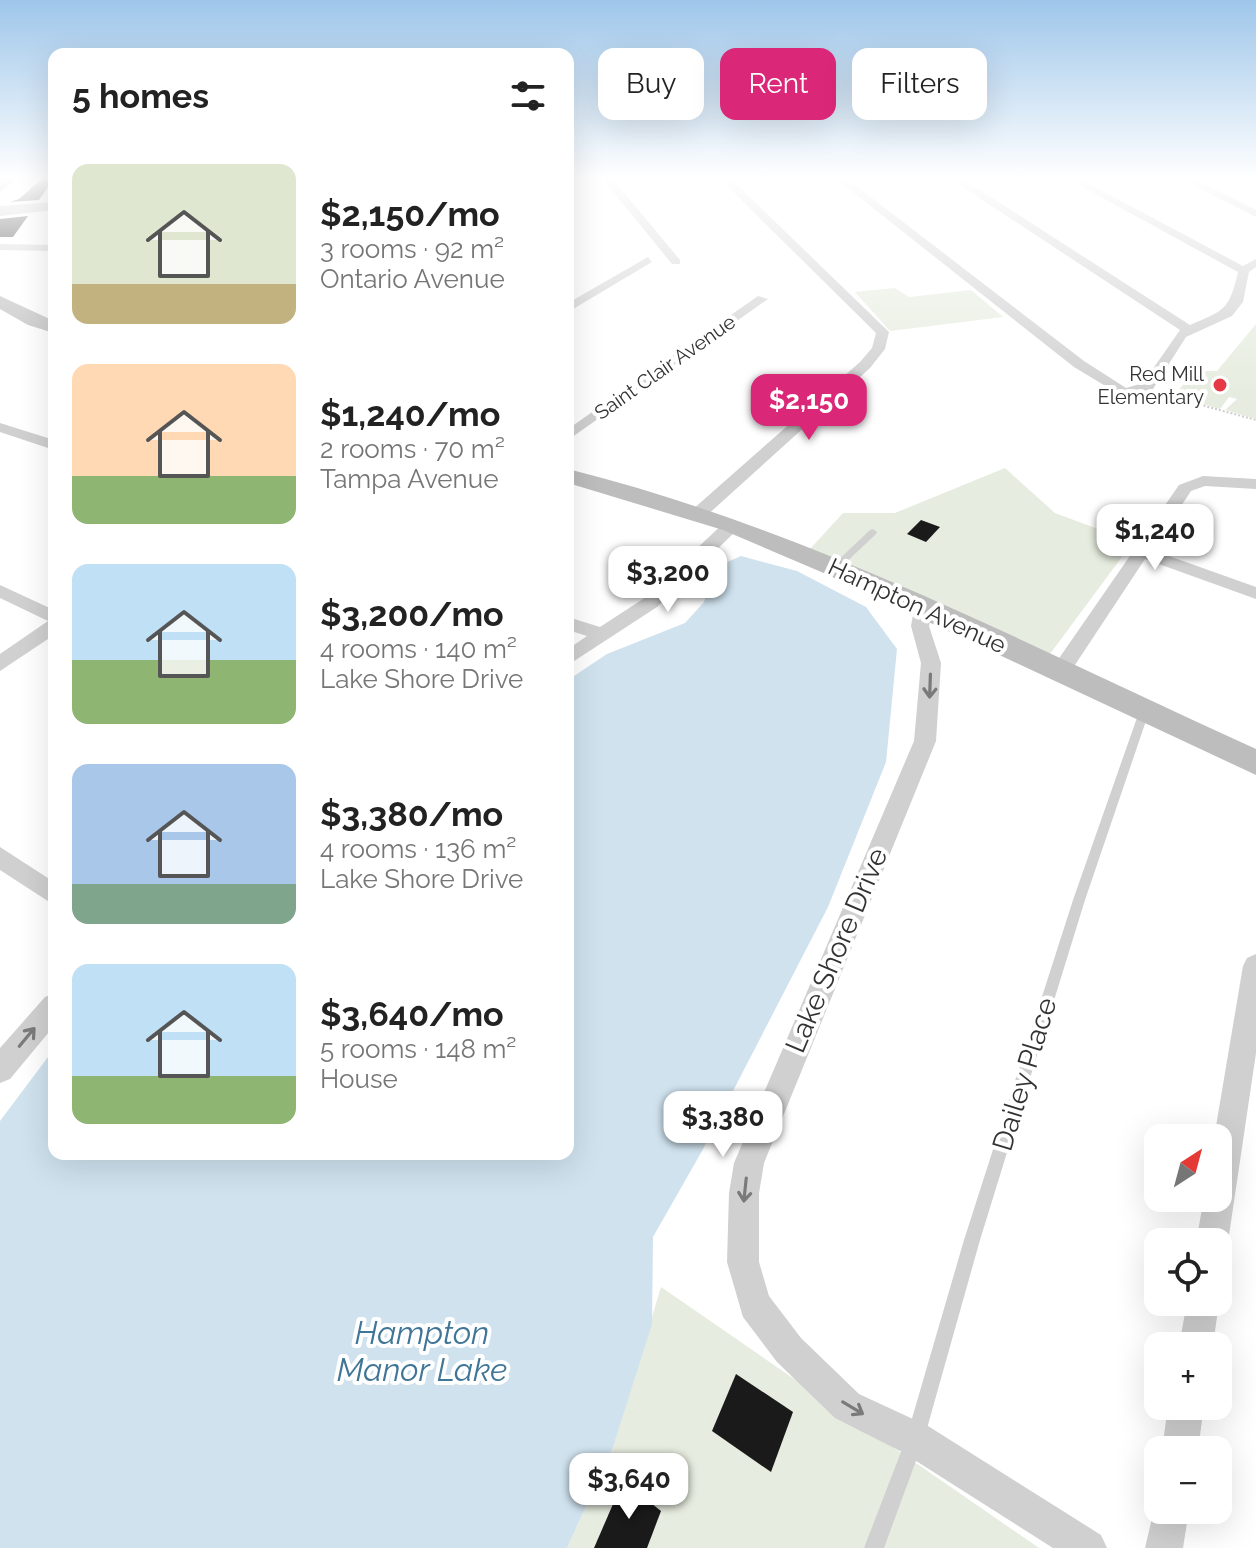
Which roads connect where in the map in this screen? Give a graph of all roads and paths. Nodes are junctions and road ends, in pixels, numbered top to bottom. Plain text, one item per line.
1 (666, 250) edge
2 (800, 250) edge
3 (933, 250) edge
4 (1066, 250) edge
5 (1200, 250) edge
6 (648, 260) dead end
7 (676, 262) dead end
8 (1256, 262) edge
9 (1244, 271) junction
10 (762, 299) dead end
11 (574, 304) edge
12 (2, 305) edge
13 (48, 324) edge
14 (1189, 330) junction
15 (1138, 391) junction
16 (1256, 420) edge
17 (0, 427) edge
18 (574, 432) edge
19 (48, 443) edge
20 (574, 478) edge
21 (1256, 484) edge
22 (698, 514) junction
23 (732, 525) junction
24 (873, 532) dead end
25 (1144, 553) junction
26 (835, 568) junction
27 (0, 591) edge
28 (1256, 593) edge
29 (923, 610) junction
30 (48, 614) edge
31 (574, 625) edge
32 (48, 630) edge
33 (603, 635) junction
34 (574, 654) edge
35 (0, 664) edge
36 (1060, 672) junction
37 (1144, 712) junction
38 (1256, 763) edge
39 (0, 857) edge
40 (48, 891) edge
41 (1256, 966) edge
42 (48, 1013) edge
43 (0, 1069) edge
44 (1248, 1070) edge
45 (1215, 1228) edge
46 (915, 1439) junction
47 (1168, 1524) edge
48 (874, 1548) edge
49 (1088, 1548) edge
50 (1164, 1548) edge

1 - 7 street
2 - 22 street
3 - 15 street
4 - 14 street
5 - 9 street
6 - 11 street
8 - 9 street
9 - 14 street
10 - 18 street, Saint Clair Avenue
12 - 13 street
14 - 15 street
15 - 16 path
17 - 19 street
20 - 22 street, Hampton Avenue
21 - 25 street
22 - 23 street, Hampton Avenue
23 - 26 street, Hampton Avenue
23 - 33 street
24 - 26 lane
25 - 28 street
25 - 36 street
26 - 29 street, Hampton Avenue
27 - 30 street
29 - 36 street, Hampton Avenue
29 -> 46 street, Lake Shore Drive
31 - 33 street
32 - 35 street
33 - 34 street
36 - 37 street, Hampton Avenue
37 - 38 street, Hampton Avenue
37 - 46 lane, Dailey Place
39 - 40 street
41 - 44 street
43 -> 42 street
44 - 45 street
46 - 48 lane, Dailey Place
46 - 49 street, Lake Shore Drive
47 - 50 street

